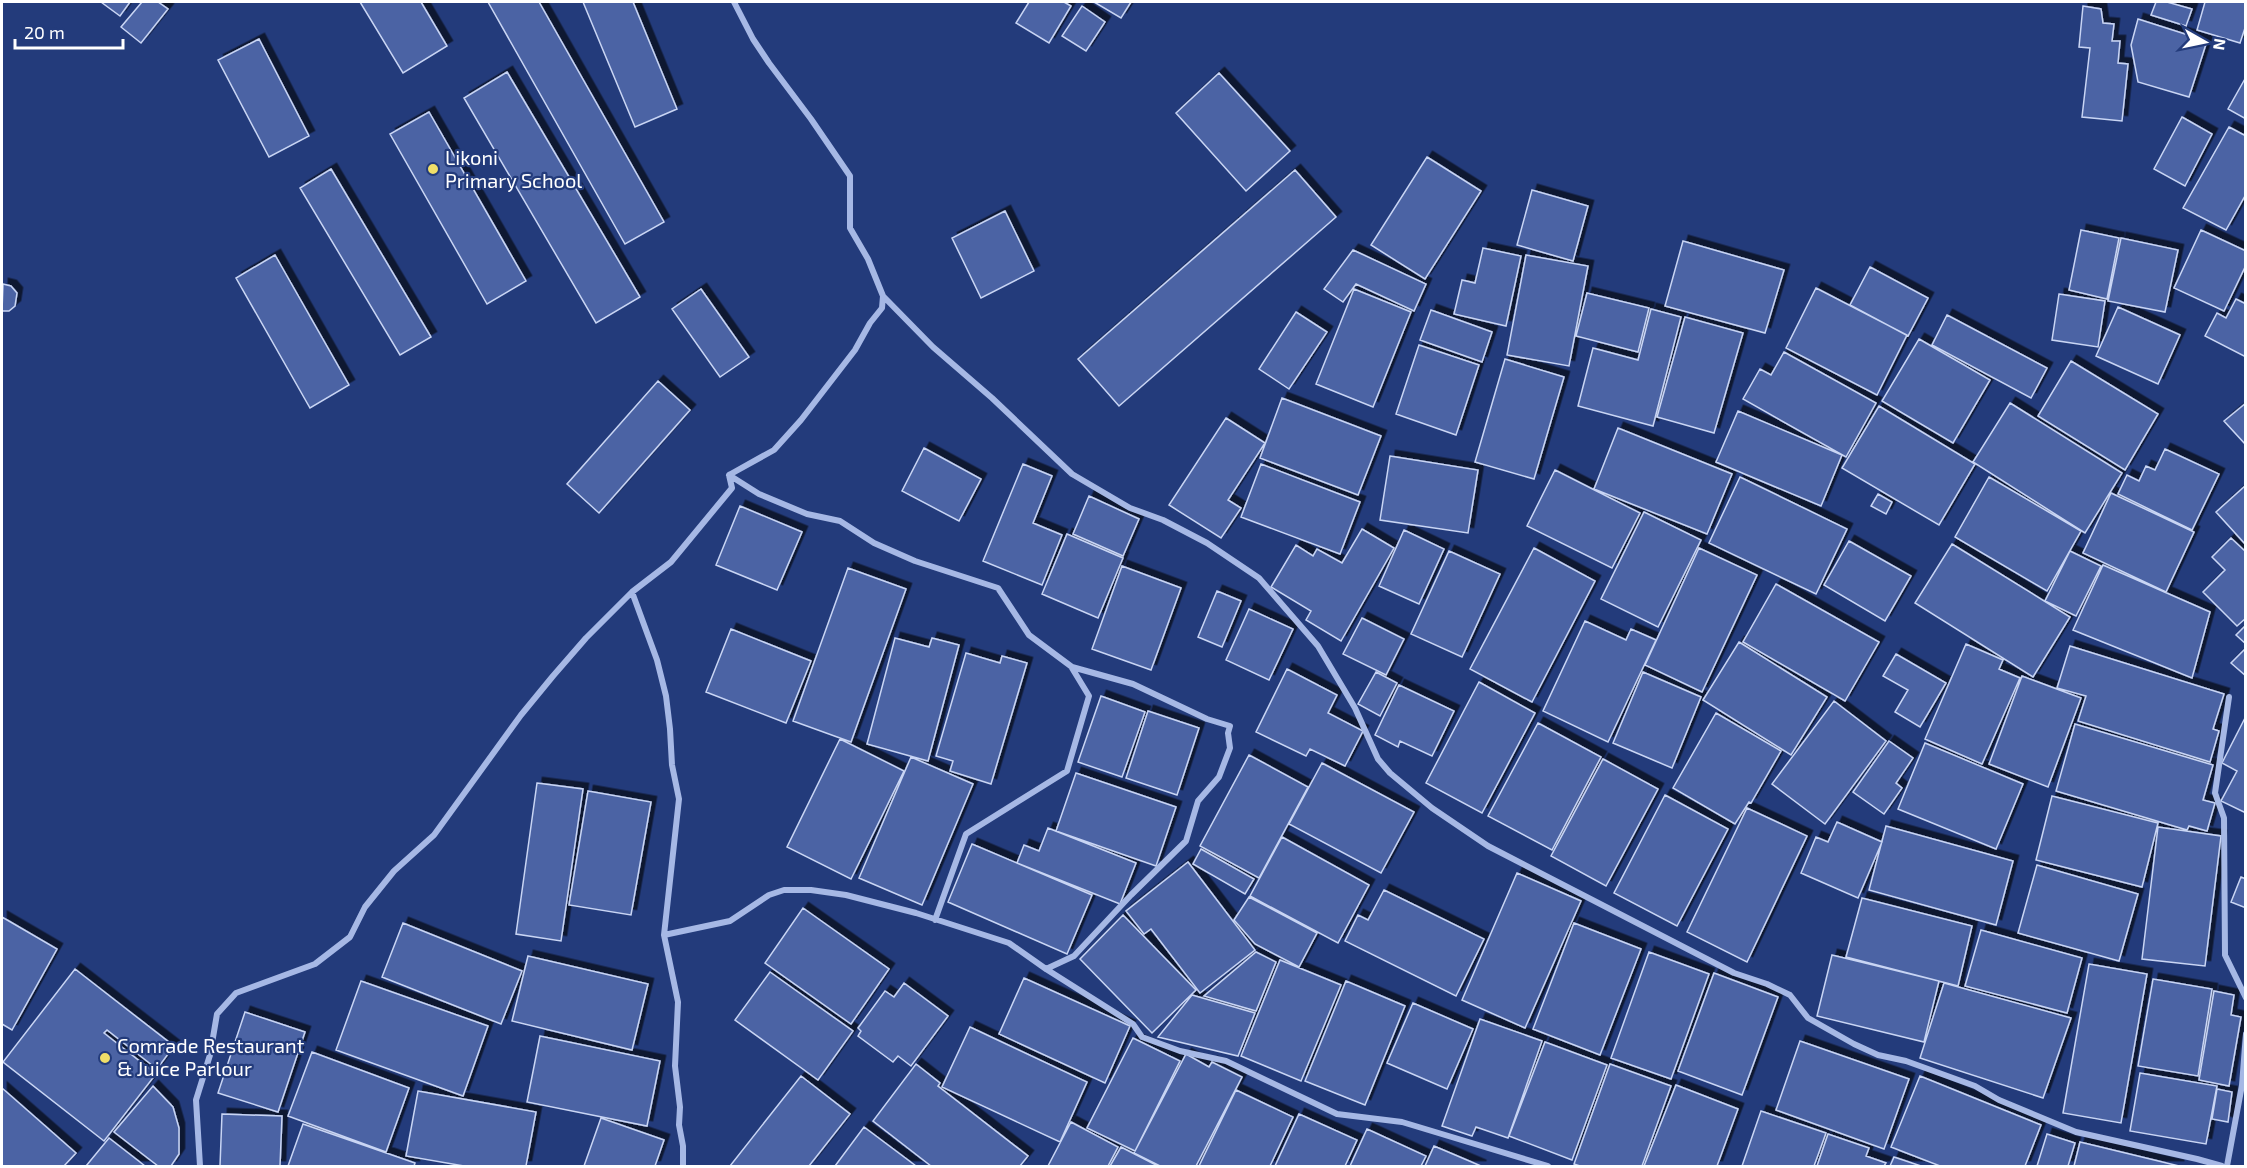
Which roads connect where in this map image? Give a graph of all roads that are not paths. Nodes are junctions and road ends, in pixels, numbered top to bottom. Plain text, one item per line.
1 (734, 2) edge
2 (883, 296) junction
3 (729, 475) junction
4 (632, 592) junction
5 (1072, 668) junction
6 (2229, 697) dead end
7 (935, 920) junction
8 (664, 935) junction
9 (1046, 969) junction
10 (2246, 998) edge
11 (2246, 1034) edge
12 (200, 1167) edge
13 (683, 1167) edge
14 (1548, 1167) edge
15 (2222, 1167) edge
16 (2227, 1167) edge

1 - 2 street
2 - 3 street
2 - 15 street
3 - 4 street
3 - 5 street
4 - 8 street
4 - 12 street
5 - 7 street
5 - 9 street
6 - 10 street
7 - 8 street
7 - 9 street
8 - 13 street
9 - 14 street
11 - 16 street

